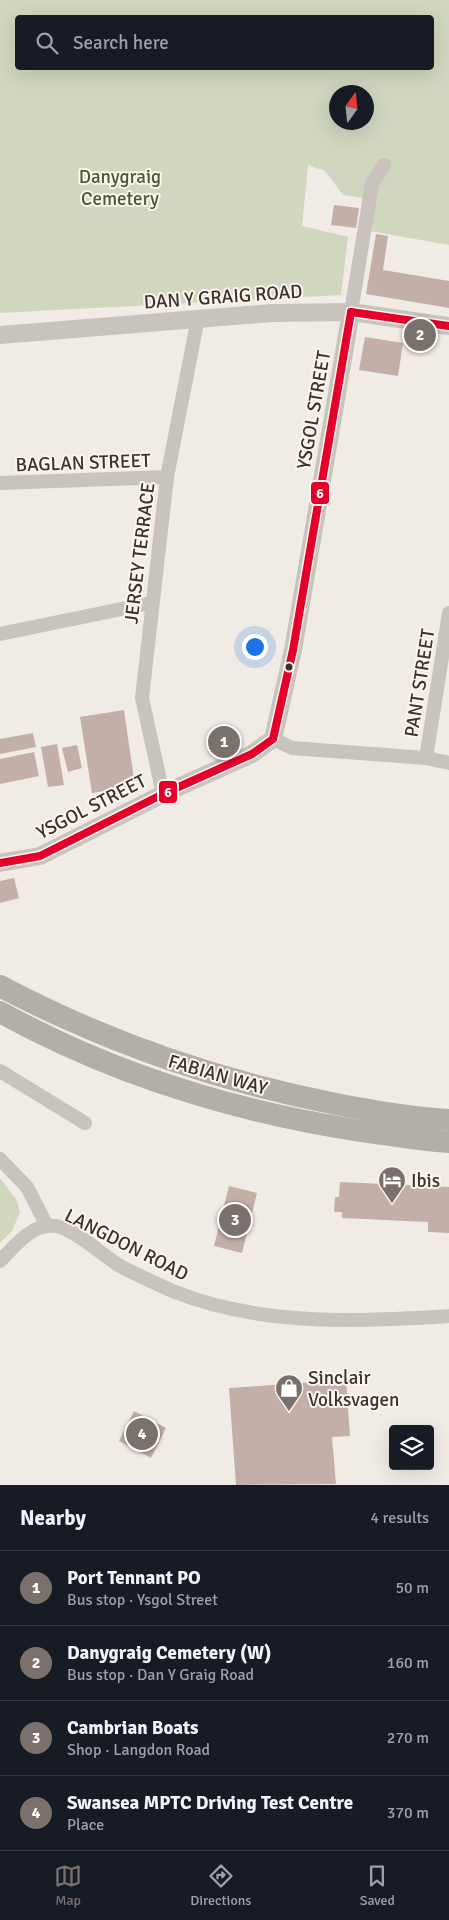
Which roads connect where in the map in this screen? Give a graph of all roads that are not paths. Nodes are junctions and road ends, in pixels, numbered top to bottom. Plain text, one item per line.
1 (384, 165) dead end
2 (351, 312) junction
3 (198, 318) junction
4 (449, 326) edge
5 (0, 335) edge
6 (167, 477) junction
7 (0, 483) edge
8 (151, 603) junction
9 (449, 613) edge
10 (0, 634) edge
11 (273, 738) junction
12 (426, 758) junction
13 (449, 763) edge
14 (163, 794) junction
15 (0, 863) edge
16 (0, 986) edge
17 (0, 1012) edge
18 (0, 1071) edge
19 (449, 1120) edge
20 (85, 1122) dead end
21 (449, 1142) edge
22 (0, 1159) edge
23 (47, 1226) junction
24 (0, 1261) edge
25 (449, 1316) edge

1 - 2 street, YSGOL STREET
2 - 3 street, DAN Y GRAIG ROAD
2 - 4 street, DAN Y GRAIG ROAD
2 - 11 street, YSGOL STREET
3 - 5 street, DAN Y GRAIG ROAD
3 - 6 street, JERSEY TERRACE
6 - 7 street, BAGLAN STREET
6 - 8 street, JERSEY TERRACE
8 - 10 street
8 - 14 street, JERSEY TERRACE
9 - 12 street, PANT STREET
11 - 12 street
11 - 14 street, YSGOL STREET
12 - 13 street
14 - 15 street, YSGOL STREET
16 - 19 highway, FABIAN WAY
17 - 21 highway, FABIAN WAY
18 - 20 street
22 - 23 street, LANGDON ROAD
23 - 24 street
23 - 25 street, LANGDON ROAD

